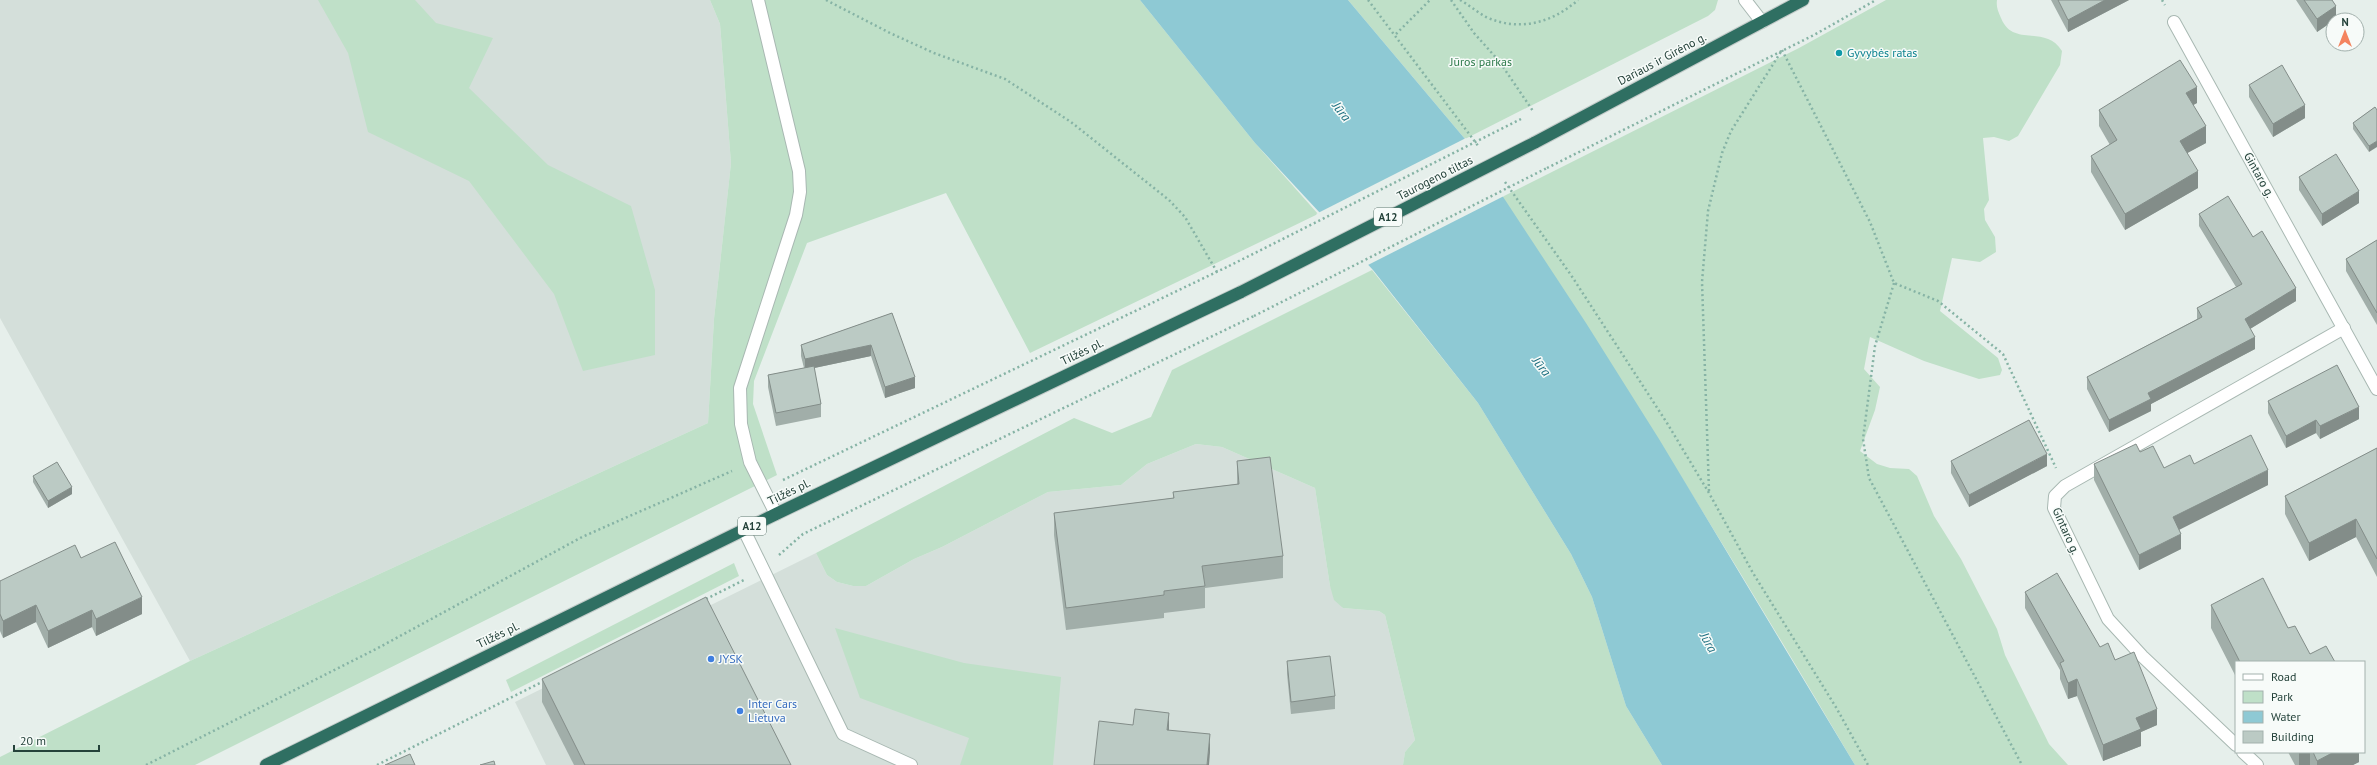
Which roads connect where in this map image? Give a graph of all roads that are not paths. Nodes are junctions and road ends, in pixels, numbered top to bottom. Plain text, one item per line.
1 (758, 0) edge
2 (1745, 0) edge
3 (1803, 0) edge
4 (1762, 22) junction
5 (2174, 22) dead end
6 (1534, 143) joint
7 (1241, 292) joint
8 (2344, 328) junction
9 (2377, 389) edge
10 (776, 514) junction
11 (744, 530) junction
12 (2235, 744) edge
13 (2244, 753) edge
14 (266, 765) edge
15 (911, 765) edge
16 (2257, 765) edge

1 - 10 street
2 - 4 street
3 - 4 highway, Dariaus ir Girėno g. / A12
4 - 6 highway, Dariaus ir Girėno g. / A12
5 - 8 street, Gintaro g.
6 - 7 highway, Taurogeno tiltas / A12, bridge
7 - 10 highway, Tilžės pl. / A12
8 - 9 street, Gintaro g.
8 - 12 street, Gintaro g.
10 - 11 highway, Tilžės pl. / A12
11 - 14 highway, Tilžės pl. / A12
11 - 15 street
13 - 16 street

